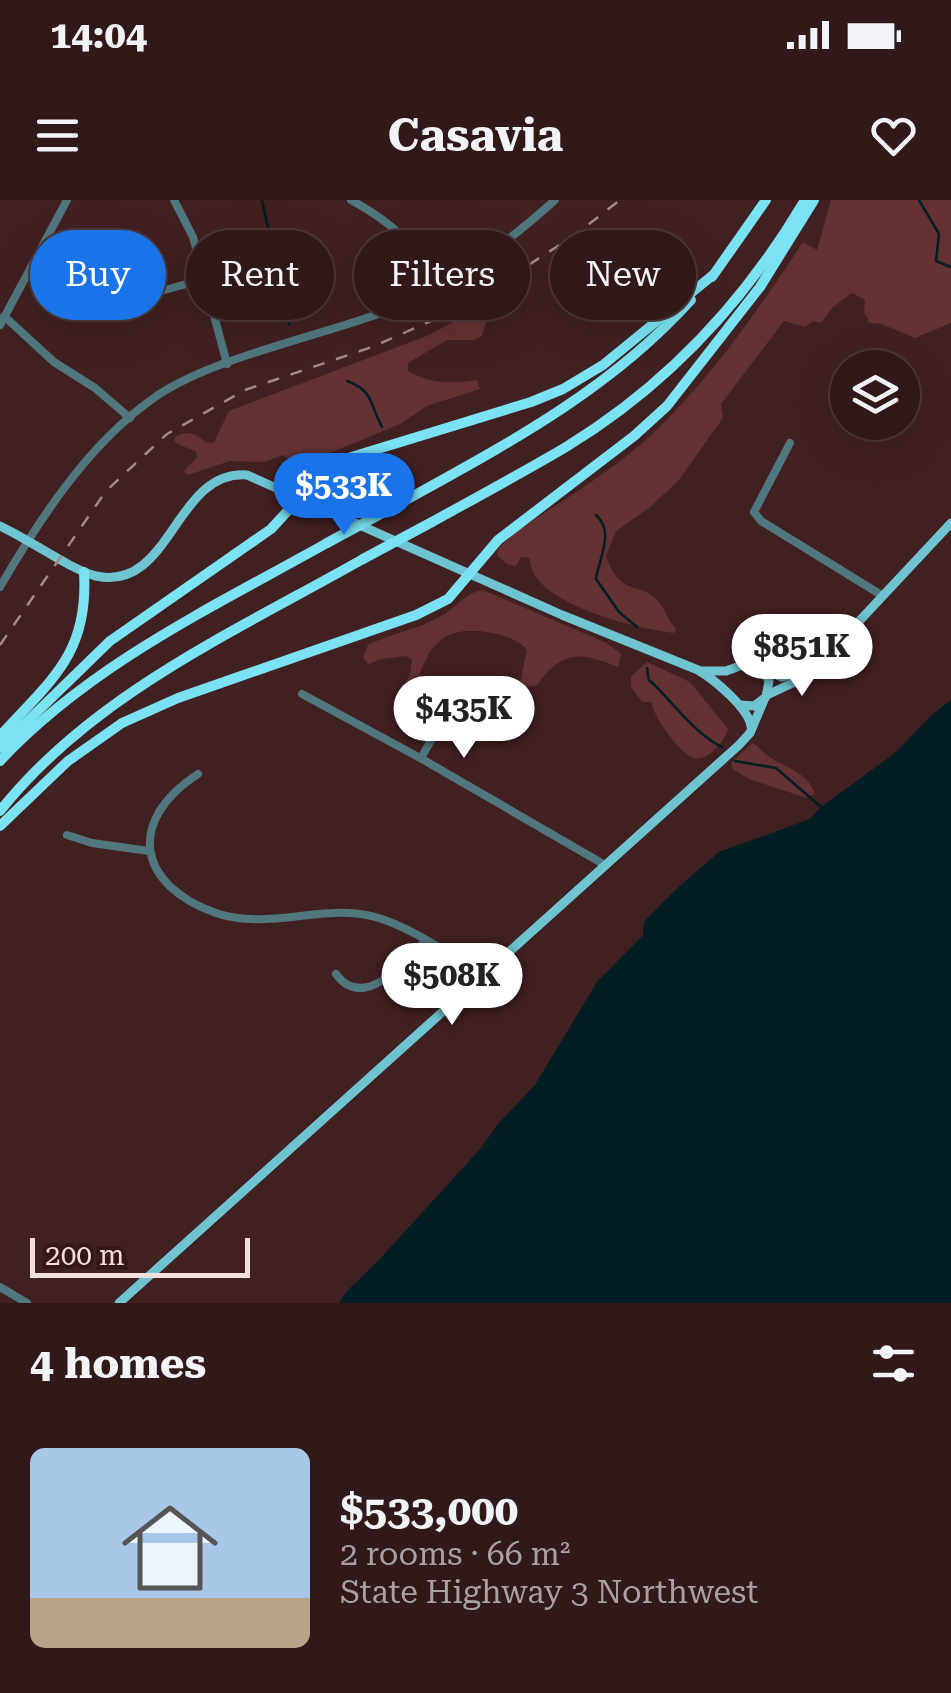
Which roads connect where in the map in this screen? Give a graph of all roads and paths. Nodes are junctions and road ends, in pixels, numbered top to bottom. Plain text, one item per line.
1 (66, 200) edge
2 (174, 200) edge
3 (351, 200) edge
4 (555, 200) edge
5 (766, 200) edge
6 (804, 200) edge
7 (814, 200) edge
8 (189, 230) edge
9 (396, 230) edge
10 (518, 230) edge
11 (714, 275) junction
12 (215, 320) edge
13 (361, 320) edge
14 (2, 321) edge
15 (227, 364) junction
16 (130, 418) junction
17 (790, 443) dead end
18 (302, 498) junction
19 (951, 522) edge
20 (0, 526) edge
21 (28, 539) junction
22 (84, 572) junction
23 (472, 574) junction
24 (0, 588) edge
25 (883, 596) junction
26 (736, 666) junction
27 (762, 669) junction
28 (812, 669) junction
29 (698, 670) junction
30 (463, 684) dead end
31 (302, 694) dead end
32 (728, 696) junction
33 (765, 697) junction
34 (737, 704) junction
35 (752, 729) junction
36 (0, 736) edge
37 (0, 748) edge
38 (422, 758) junction
39 (0, 762) edge
40 (198, 774) dead end
41 (0, 812) edge
42 (0, 826) edge
43 (68, 835) dead end
44 (149, 851) junction
45 (605, 864) junction
46 (424, 941) junction
47 (336, 974) dead end
48 (482, 976) junction
49 (0, 1287) edge
50 (27, 1303) edge
51 (119, 1303) edge

1 - 14 street
2 - 8 street
3 - 9 street
4 - 10 street
5 - 11 highway
6 - 41 highway, bridge
7 - 23 highway
11 - 18 highway
11 - 39 highway, bridge
12 - 15 street
13 - 15 street
14 - 16 street
15 - 16 street
16 - 21 street
17 - 25 street
18 - 22 main road
18 - 23 main road
18 - 37 highway
19 - 25 main road
20 - 21 main road
21 - 22 main road
21 - 24 street
22 - 36 highway
23 - 29 main road
23 - 42 highway
25 - 28 main road
26 - 27 main road
26 - 29 main road
26 - 32 main road
27 - 28 main road
27 - 33 main road
28 - 33 main road
29 - 32 main road
30 - 38 street
31 - 38 street
32 - 34 main road
33 - 34 main road
33 - 35 main road
34 - 35 main road
35 - 45 main road
38 - 45 street
40 - 44 street
43 - 44 street
44 - 46 street
45 - 48 main road
46 - 47 street
46 - 48 street
48 - 51 main road
49 - 50 street

